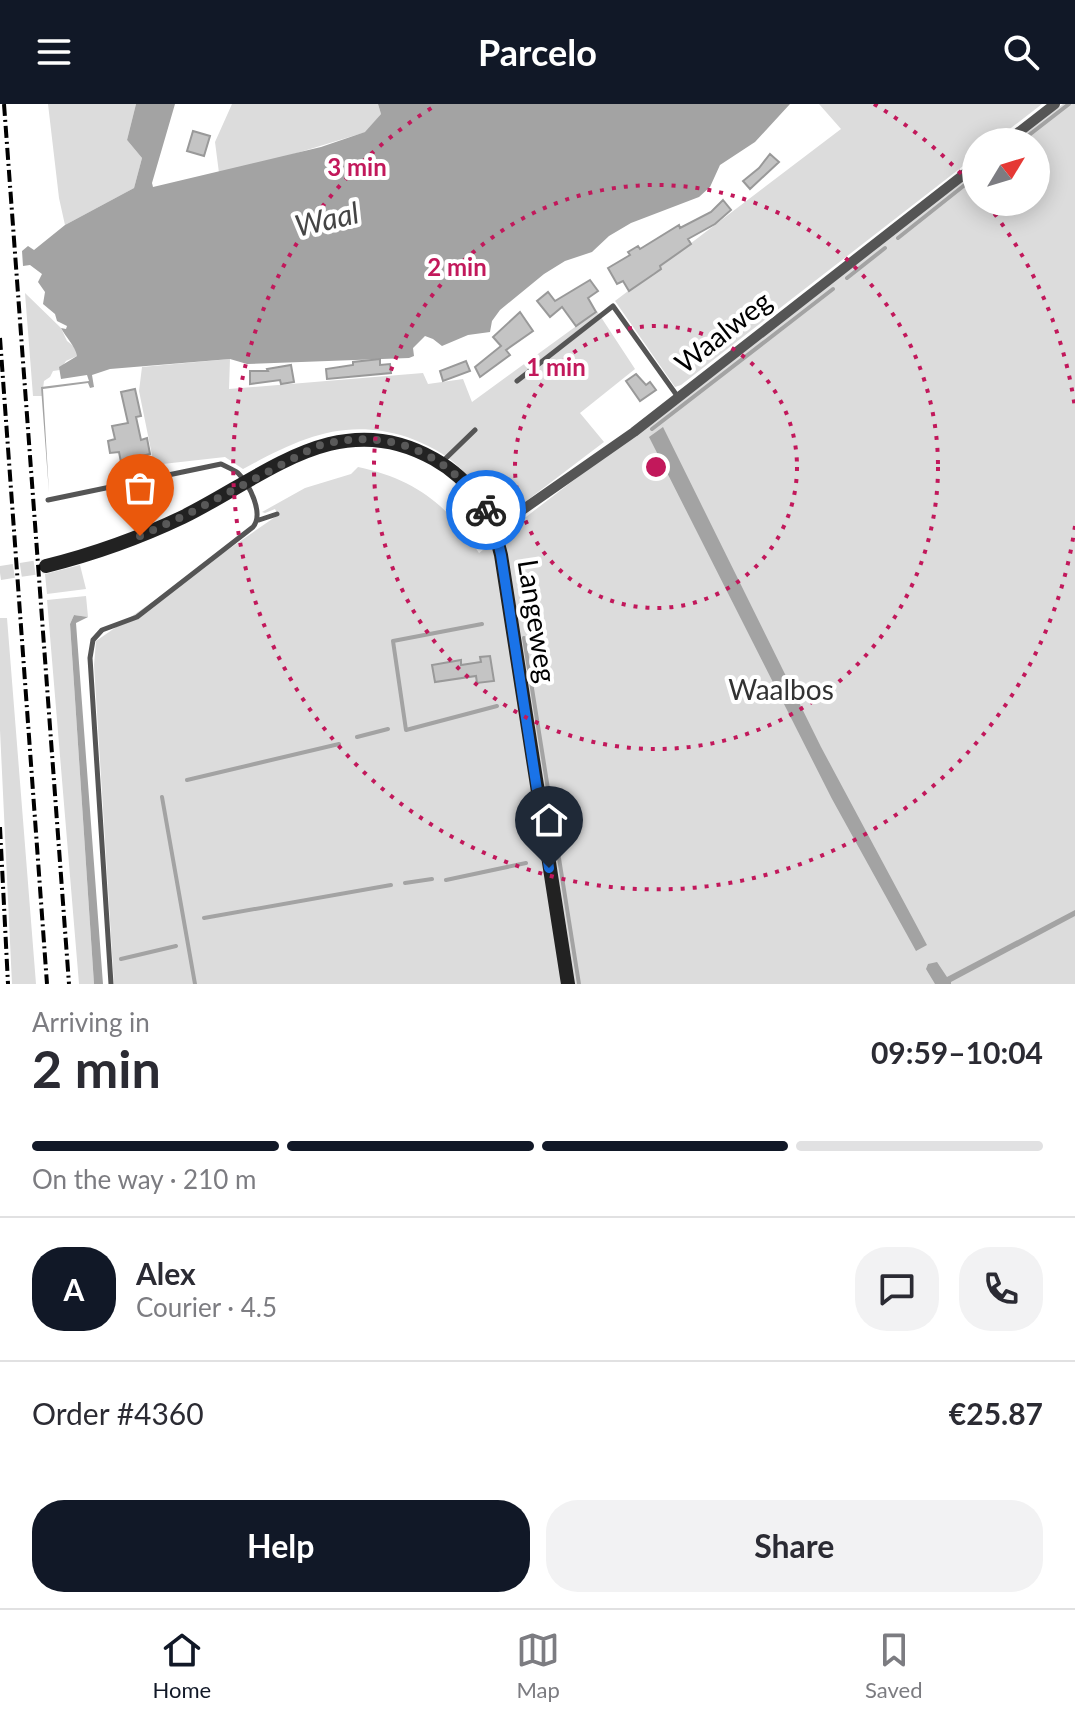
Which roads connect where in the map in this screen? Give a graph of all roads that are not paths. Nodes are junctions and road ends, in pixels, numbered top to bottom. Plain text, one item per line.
1 (1055, 104) edge
2 (1024, 128) edge
3 (962, 176) edge
4 (517, 381) dead end
5 (679, 397) junction
6 (475, 430) dead end
7 (441, 463) junction
8 (246, 482) junction
9 (48, 500) dead end
10 (277, 514) dead end
11 (259, 520) junction
12 (495, 529) junction
13 (46, 566) tunnel mouth
14 (111, 984) edge
15 (568, 984) edge

1 - 2 street
3 - 5 street, Waalweg
4 - 5 lane
5 - 12 street, Waalweg
6 - 7 lane
7 - 8 main road, Langeweg
7 - 12 main road, Langeweg
8 - 9 lane
8 - 11 lane
8 - 13 main road, Langeweg
10 - 11 lane
11 - 14 lane
12 - 15 main road, Langeweg

